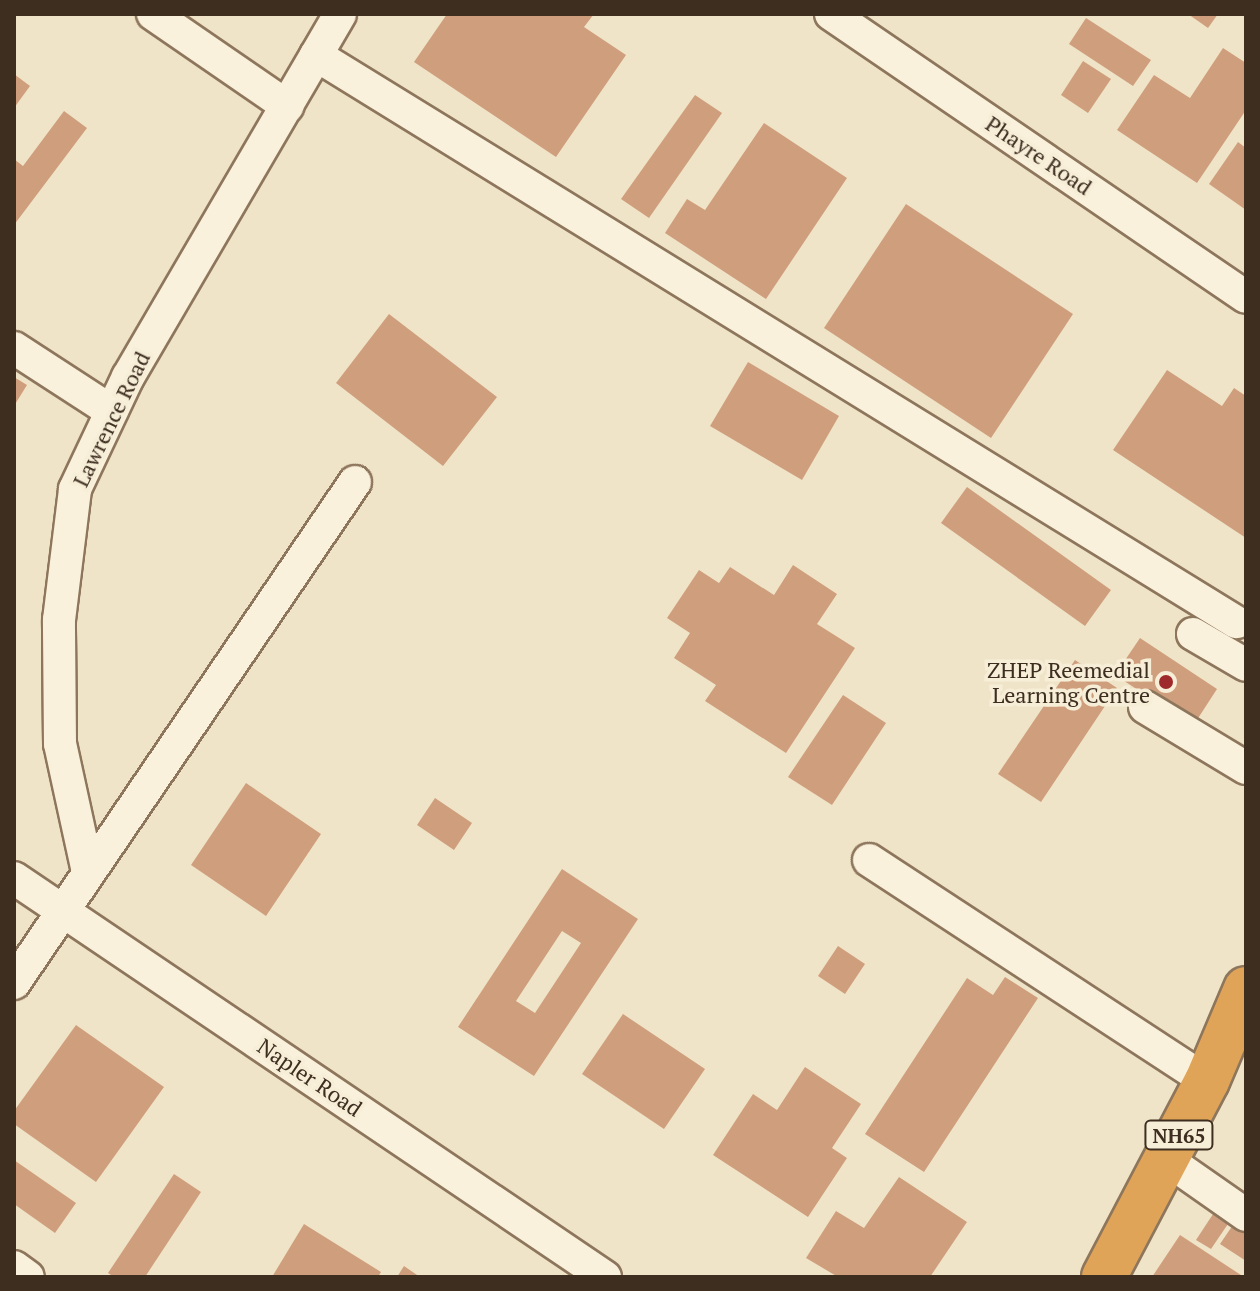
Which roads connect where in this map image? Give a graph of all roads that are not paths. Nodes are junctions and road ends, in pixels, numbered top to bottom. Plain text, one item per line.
1 (153, 14) edge
2 (340, 14) edge
3 (831, 14) edge
4 (316, 55) junction
5 (287, 106) junction
6 (1246, 297) edge
7 (14, 348) edge
8 (111, 411) junction
9 (355, 482) dead end
10 (1236, 622) dead end
11 (1193, 634) dead end
12 (1246, 665) edge
13 (1145, 707) dead end
14 (1246, 768) edge
15 (869, 860) dead end
16 (88, 872) junction
17 (14, 878) edge
18 (62, 910) junction
19 (14, 983) edge
20 (1246, 989) edge
21 (1207, 1081) junction
22 (1166, 1159) junction
23 (1246, 1215) edge
24 (14, 1267) edge
25 (28, 1277) edge
26 (605, 1277) edge
27 (1104, 1277) edge

1 - 5 street
2 - 4 street, Lawrence Road
3 - 6 street, Phayre Road
4 - 5 street, Lawrence Road
4 - 10 street
5 - 8 street, Lawrence Road
7 - 8 street
8 - 16 street, Lawrence Road
9 - 16 street
11 - 12 street
13 - 14 street
15 - 21 street
16 - 18 street
17 - 18 street, Napler Road
18 - 19 street
18 - 26 street, Napler Road
20 - 21 highway, NH65
21 - 22 highway, NH65
22 - 23 street
22 - 27 highway, NH65
24 - 25 street

